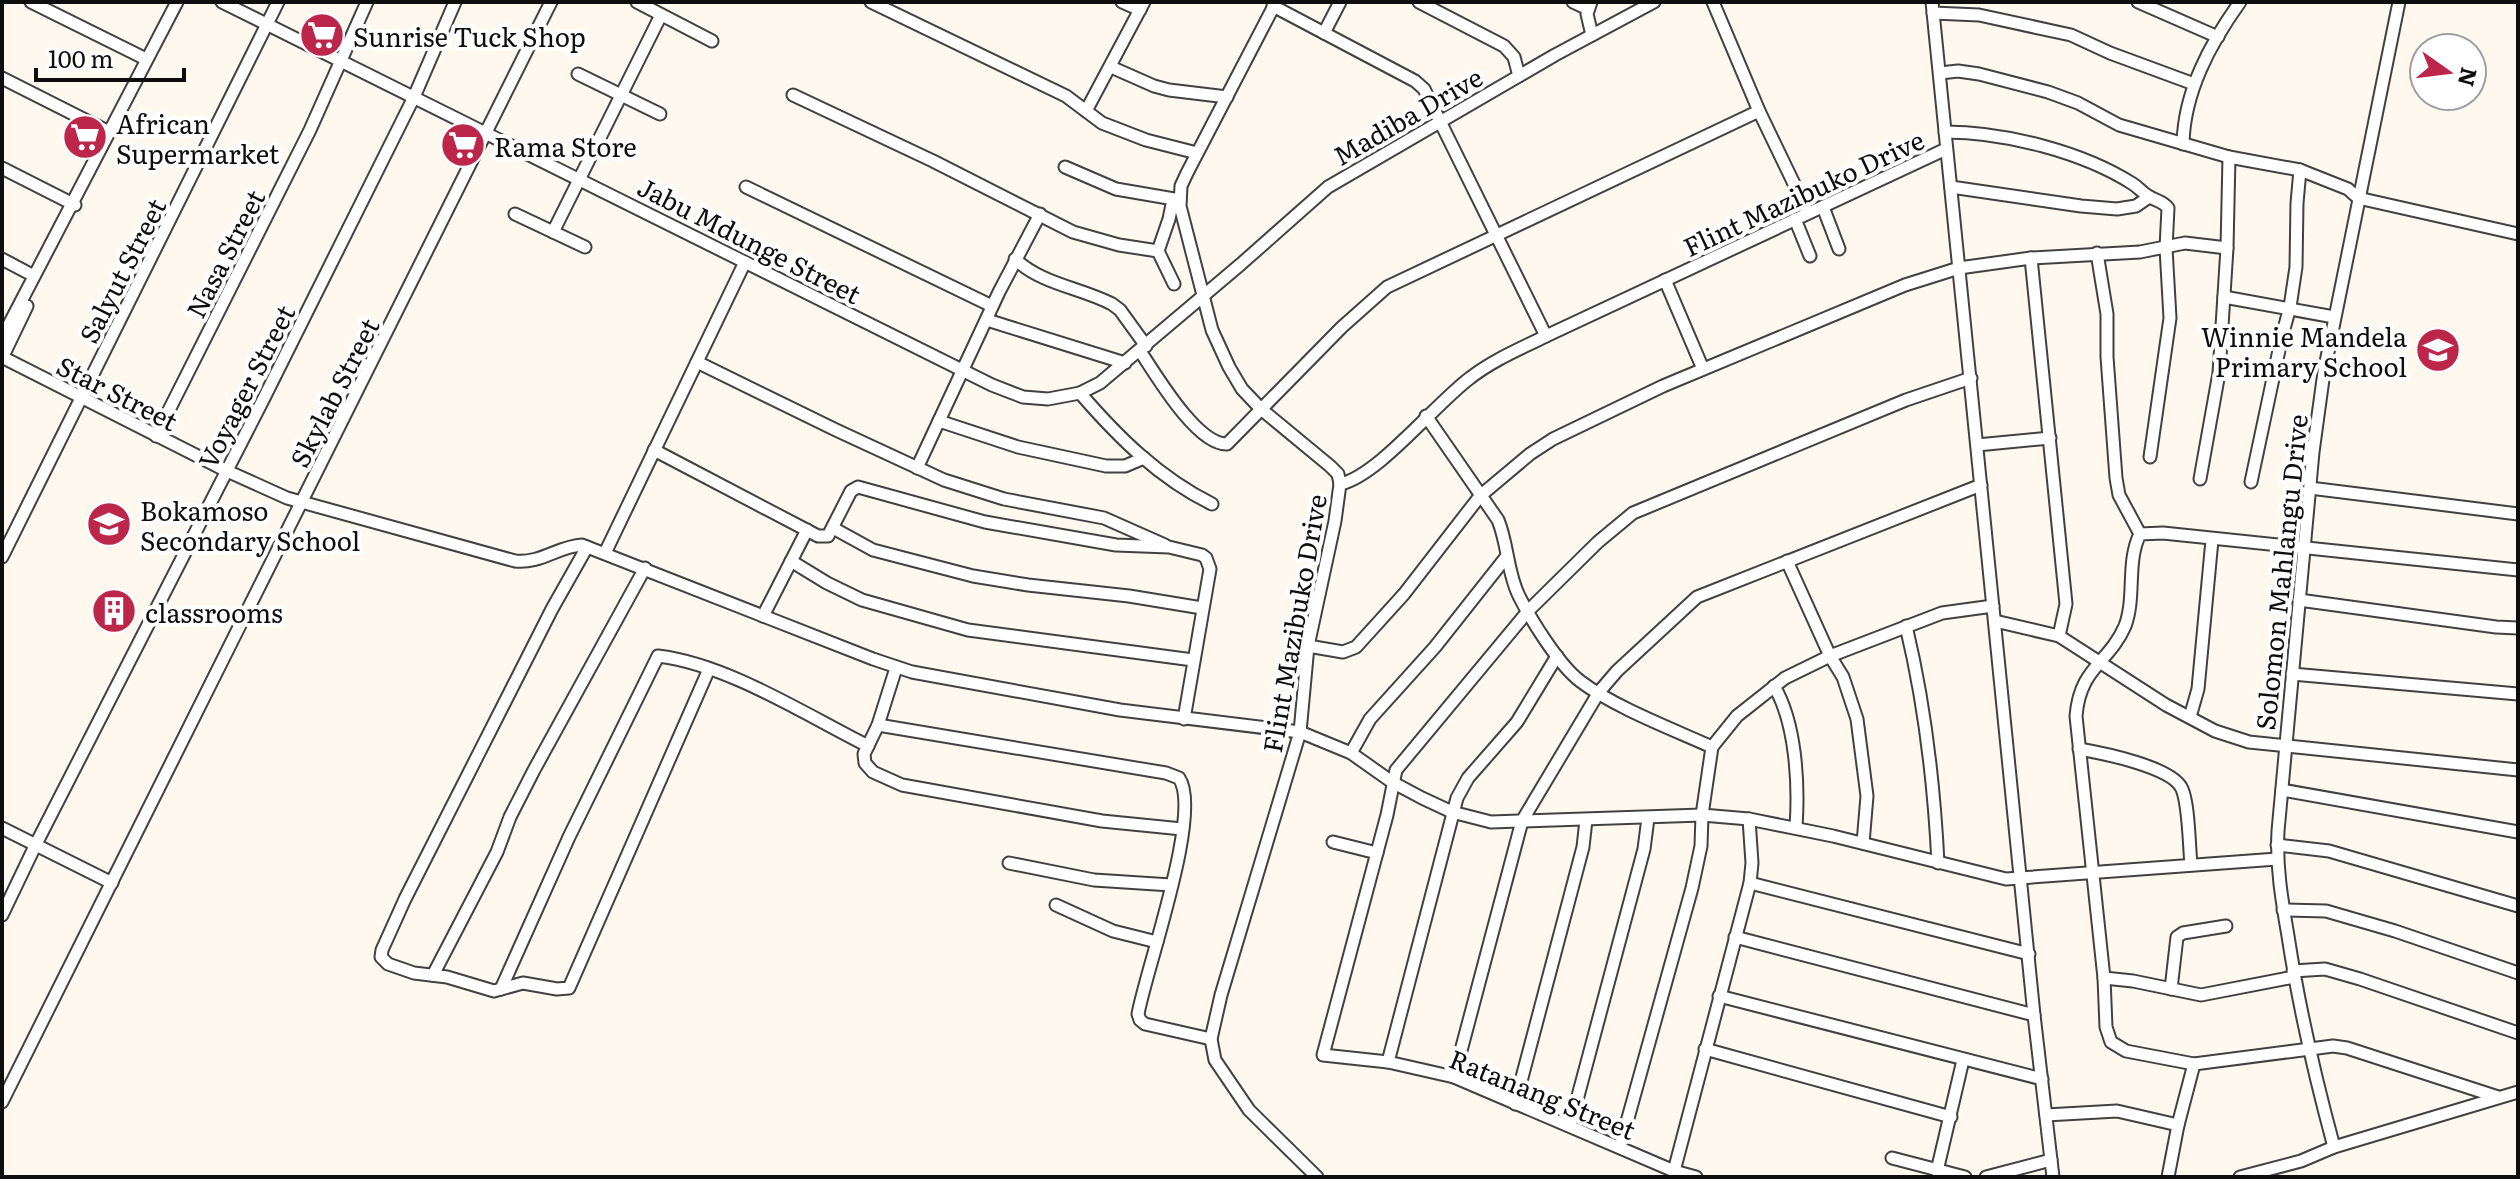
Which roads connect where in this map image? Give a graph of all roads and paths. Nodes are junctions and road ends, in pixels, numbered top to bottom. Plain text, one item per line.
1 (31, 2) edge
2 (177, 2) edge
3 (222, 2) edge
4 (278, 2) edge
5 (367, 2) edge
6 (455, 2) edge
7 (551, 2) edge
8 (637, 2) edge
9 (871, 2) edge
10 (1122, 2) edge
11 (1340, 2) edge
12 (1419, 2) edge
13 (1573, 2) edge
14 (1654, 2) edge
15 (1713, 2) edge
16 (2138, 2) edge
17 (2240, 2) edge
18 (2399, 2) edge
19 (1274, 4) edge
20 (1142, 6) edge
21 (1589, 6) edge
22 (1932, 7) edge
23 (661, 15) junction
24 (268, 25) junction
25 (1324, 33) junction
26 (1592, 35) junction
27 (2218, 37) junction
28 (712, 41) dead end
29 (146, 59) junction
30 (342, 61) junction
31 (1111, 67) junction
32 (1940, 73) junction
33 (578, 74) dead end
34 (1519, 76) junction
35 (2, 78) edge
36 (2194, 84) junction
37 (620, 95) junction
38 (793, 95) dead end
39 (414, 97) junction
40 (1227, 97) junction
41 (1086, 111) junction
42 (1759, 111) junction
43 (660, 114) dead end
44 (1441, 120) junction
45 (109, 132) junction
46 (1945, 132) junction
47 (486, 133) junction
48 (2183, 144) junction
49 (1946, 149) junction
50 (1197, 153) junction
51 (2229, 157) junction
52 (1065, 167) dead end
53 (2, 168) edge
54 (2300, 170) junction
55 (578, 179) junction
56 (746, 187) dead end
57 (1951, 187) junction
58 (2149, 197) junction
59 (2358, 198) junction
60 (1176, 200) junction
61 (73, 204) junction
62 (1823, 207) junction
63 (1808, 213) junction
64 (515, 214) dead end
65 (1040, 214) junction
66 (1795, 219) junction
67 (553, 232) junction
68 (2518, 234) edge
69 (1497, 236) junction
70 (585, 247) dead end
71 (2166, 248) junction
72 (2227, 248) junction
73 (1839, 249) dead end
74 (1158, 251) junction
75 (2097, 253) junction
76 (1810, 256) dead end
77 (2031, 258) junction
78 (2, 259) edge
79 (1015, 259) junction
80 (745, 262) junction
81 (1959, 268) junction
82 (34, 276) junction
83 (1665, 280) junction
84 (1174, 284) dead end
85 (1203, 297) junction
86 (2224, 297) junction
87 (992, 306) junction
88 (2290, 307) junction
89 (2334, 317) junction
90 (987, 320) junction
91 (1546, 336) junction
92 (2, 338) edge
93 (1143, 348) junction
94 (2, 358) edge
95 (697, 362) junction
96 (1125, 363) junction
97 (1703, 369) junction
98 (964, 371) junction
99 (1971, 378) junction
100 (1080, 393) junction
101 (81, 398) junction
102 (1261, 409) junction
103 (1426, 416) junction
104 (939, 421) junction
105 (156, 436) junction
106 (2050, 438) junction
107 (1977, 445) junction
108 (654, 450) junction
109 (2150, 457) dead end
110 (1144, 458) junction
111 (917, 468) junction
112 (227, 471) junction
113 (2200, 479) dead end
114 (2251, 482) dead end
115 (1340, 484) junction
116 (1981, 485) junction
117 (2310, 488) junction
118 (1480, 496) junction
119 (303, 503) junction
120 (1212, 504) dead end
121 (2518, 514) edge
122 (833, 528) junction
123 (807, 530) junction
124 (2140, 534) junction
125 (2212, 540) junction
126 (587, 547) junction
127 (1169, 547) junction
128 (2304, 548) junction
129 (605, 553) junction
130 (1507, 556) junction
131 (2, 557) edge
132 (791, 561) junction
133 (1787, 561) junction
134 (645, 568) junction
135 (2518, 570) edge
136 (2299, 600) junction
137 (1993, 606) junction
138 (1202, 608) junction
139 (1529, 610) junction
140 (763, 616) junction
141 (1995, 621) junction
142 (1906, 626) junction
143 (2518, 628) edge
144 (2059, 636) junction
145 (1308, 646) junction
146 (1557, 656) junction
147 (1830, 656) junction
148 (1193, 660) junction
149 (2099, 662) junction
150 (896, 668) junction
151 (709, 669) junction
152 (2292, 674) junction
153 (1774, 686) junction
154 (1599, 692) junction
155 (2518, 694) edge
156 (2190, 717) junction
157 (1184, 719) junction
158 (878, 725) junction
159 (1300, 732) junction
160 (868, 746) junction
161 (2285, 746) junction
162 (1712, 747) junction
163 (2079, 749) junction
164 (1351, 753) junction
165 (2518, 770) edge
166 (1392, 782) junction
167 (2282, 790) junction
168 (1452, 812) junction
169 (1702, 815) junction
170 (1648, 818) junction
171 (1749, 819) junction
172 (1586, 820) junction
173 (1522, 821) junction
174 (1796, 827) junction
175 (2, 828) edge
176 (1182, 829) junction
177 (2518, 832) edge
178 (1333, 842) dead end
179 (1863, 843) junction
180 (36, 844) junction
181 (2277, 845) junction
182 (1377, 853) junction
183 (2277, 859) junction
184 (1009, 863) dead end
185 (1938, 863) junction
186 (2191, 864) junction
187 (2093, 873) junction
188 (2021, 878) junction
189 (112, 883) junction
190 (1750, 883) junction
191 (1171, 885) junction
192 (1056, 905) dead end
193 (2518, 906) edge
194 (2283, 910) junction
195 (2, 915) edge
196 (2226, 926) dead end
197 (1735, 937) junction
198 (1157, 942) junction
199 (2029, 954) junction
200 (2518, 973) edge
201 (2294, 974) junction
202 (433, 975) junction
203 (2104, 978) junction
204 (501, 989) junction
205 (2171, 989) junction
206 (1719, 996) junction
207 (2034, 1015) junction
208 (2518, 1033) edge
209 (1211, 1039) junction
210 (1705, 1049) junction
211 (2308, 1049) junction
212 (1963, 1060) junction
213 (1388, 1062) junction
214 (2194, 1064) junction
215 (1454, 1077) junction
216 (2042, 1079) junction
217 (2518, 1092) edge
218 (2498, 1097) junction
219 (2, 1102) edge
220 (1515, 1104) junction
221 (2046, 1115) junction
222 (1951, 1117) junction
223 (2178, 1125) junction
224 (1570, 1126) junction
225 (1620, 1147) junction
226 (2334, 1147) junction
227 (1892, 1158) dead end
228 (2051, 1160) junction
229 (1674, 1171) junction
230 (1937, 1171) junction
231 (1317, 1177) edge
232 (1696, 1177) edge
233 (1965, 1177) edge
234 (1986, 1177) edge
235 (2053, 1177) edge
236 (2168, 1177) edge
237 (2240, 1177) edge

1 - 29 street
2 - 29 street
3 - 24 street, Jabu Mdunge Street
4 - 24 street, Salyut Street
5 - 30 street, Nasa Street
6 - 39 street, Voyager Street
7 - 47 street, Skylab Street
8 - 23 street
9 - 41 street
10 - 20 street
11 - 25 street
12 - 34 street
13 - 21 street
14 - 26 street, Madiba Drive
15 - 42 street
16 - 27 street
17 - 27 street
18 - 59 street, Solomon Mahlangu Drive
19 - 25 street
19 - 40 street
20 - 31 street
21 - 26 street
22 - 32 street
22 - 36 street
23 - 28 street
23 - 37 street
24 - 30 street, Jabu Mdunge Street
24 - 101 street, Salyut Street
25 - 44 street
26 - 34 street, Madiba Drive
27 - 36 street
29 - 45 street
30 - 39 street, Jabu Mdunge Street
30 - 105 street, Nasa Street
31 - 40 street
31 - 41 street
32 - 46 street
32 - 48 street
33 - 37 street
34 - 44 street, Madiba Drive
35 - 45 street
36 - 48 street
37 - 43 street
37 - 55 street
38 - 65 street
39 - 47 street, Jabu Mdunge Street
39 - 112 street, Voyager Street
40 - 50 street
41 - 50 street
42 - 63 street
42 - 69 street
44 - 69 street
44 - 85 street, Madiba Drive
45 - 61 street
46 - 49 street
46 - 58 street
47 - 55 street, Jabu Mdunge Street
47 - 119 street, Skylab Street
48 - 51 street
49 - 57 street
49 - 62 street, Flint Mazibuko Drive
50 - 60 street
51 - 54 street
51 - 72 street
52 - 60 street
53 - 61 street
54 - 59 street
54 - 88 street
55 - 67 street
55 - 80 street, Jabu Mdunge Street
56 - 87 street
57 - 58 street
57 - 81 street
58 - 71 street
59 - 68 street
59 - 89 street, Solomon Mahlangu Drive
60 - 74 street
60 - 85 street
61 - 82 street
61 - 94 street
62 - 63 street, Flint Mazibuko Drive
62 - 73 street
63 - 66 street, Flint Mazibuko Drive
64 - 67 street
65 - 74 street
65 - 79 street
66 - 76 street
66 - 83 street, Flint Mazibuko Drive
67 - 70 street
69 - 91 street
69 - 102 street
71 - 72 street
71 - 75 street
71 - 109 street
72 - 86 street
74 - 84 street
75 - 77 street
75 - 124 street
77 - 81 street
77 - 106 street
78 - 82 street
79 - 87 street
79 - 93 street
80 - 95 street
80 - 98 street, Jabu Mdunge Street
81 - 97 street
81 - 99 street
82 - 92 street
83 - 91 street, Flint Mazibuko Drive
83 - 97 street
85 - 93 street, Jabu Mdunge Street
85 - 102 street
86 - 88 street
86 - 113 street
87 - 90 street
88 - 89 street
88 - 114 street
89 - 117 street, Solomon Mahlangu Drive
90 - 96 street
90 - 98 street
91 - 103 street, Flint Mazibuko Drive
93 - 96 street, Jabu Mdunge Street
93 - 102 street
94 - 101 street, Star Street
95 - 108 street
95 - 111 street
96 - 100 street, Jabu Mdunge Street
97 - 118 street
98 - 100 street, Jabu Mdunge Street
98 - 104 street
99 - 107 street
99 - 139 street
100 - 110 street
101 - 105 street, Star Street
101 - 131 street, Salyut Street
102 - 115 street
103 - 115 street, Flint Mazibuko Drive
103 - 118 street
104 - 110 street
104 - 111 street
105 - 112 street, Star Street
106 - 107 street
106 - 144 street
107 - 116 street
108 - 123 street
108 - 129 street
110 - 120 street
111 - 127 street
112 - 119 street, Star Street
112 - 180 street, Voyager Street
115 - 145 street, Flint Mazibuko Drive
116 - 133 street
116 - 137 street
117 - 121 street
117 - 128 street, Solomon Mahlangu Drive
118 - 130 street
118 - 145 street
119 - 126 street, Star Street
119 - 189 street, Skylab Street
122 - 123 street
122 - 127 street
122 - 138 street
123 - 132 street
124 - 125 street
124 - 149 street
125 - 128 street
125 - 156 street
126 - 129 street
126 - 202 street
127 - 138 street
128 - 135 street
128 - 136 street, Solomon Mahlangu Drive
129 - 134 street
130 - 139 street
130 - 164 street
132 - 140 street
132 - 148 street
133 - 147 street
133 - 154 street
134 - 140 street
134 - 202 street
136 - 143 street
136 - 152 street, Solomon Mahlangu Drive
137 - 141 street
137 - 142 street
138 - 148 street
139 - 146 street
139 - 166 street
140 - 150 street
141 - 144 street
141 - 188 street
142 - 147 street
142 - 185 street
144 - 149 street
145 - 159 street, Flint Mazibuko Drive
146 - 154 street
146 - 168 street
147 - 153 street
147 - 179 street
148 - 157 street
149 - 156 street
149 - 163 street
150 - 157 street
150 - 158 street
151 - 160 street
151 - 204 street
151 - 204 street
152 - 155 street
152 - 161 street, Solomon Mahlangu Drive
153 - 162 street
153 - 174 street
154 - 162 street
154 - 173 street
156 - 161 street
157 - 159 street
158 - 160 street
158 - 176 street
159 - 164 street
159 - 209 street, Flint Mazibuko Drive
160 - 176 street
161 - 165 street
161 - 167 street, Solomon Mahlangu Drive
162 - 169 street
163 - 186 street
163 - 187 street
164 - 166 street
166 - 168 street
166 - 182 street
167 - 177 street
167 - 181 street, Solomon Mahlangu Drive
168 - 173 street
168 - 213 street
169 - 170 street
169 - 171 street
169 - 225 street
170 - 172 street
170 - 224 street
171 - 174 street
171 - 190 street
172 - 173 street
172 - 220 street
173 - 215 street
174 - 179 street
175 - 180 street
176 - 191 street
178 - 182 street
179 - 185 street
180 - 189 street
180 - 195 street, Voyager Street
181 - 183 street, Solomon Mahlangu Drive
181 - 193 street
182 - 213 street, Ratanang Street
183 - 186 street
183 - 194 street, Solomon Mahlangu Drive
184 - 191 street
185 - 188 street
186 - 187 street
187 - 188 street
187 - 203 street
188 - 199 street
189 - 219 street, Skylab Street
190 - 197 street
190 - 199 street
191 - 198 street
192 - 198 street
194 - 200 street
194 - 201 street, Solomon Mahlangu Drive
196 - 205 street
197 - 206 street
197 - 207 street
198 - 209 street
199 - 207 street
201 - 205 street
201 - 208 street
201 - 211 street, Solomon Mahlangu Drive
202 - 204 street
203 - 205 street
203 - 214 street
206 - 210 street
206 - 212 street
207 - 216 street
209 - 231 street
210 - 222 street
210 - 229 street
211 - 214 street
211 - 218 street
211 - 226 street, Solomon Mahlangu Drive
212 - 216 street
212 - 222 street
213 - 215 street, Ratanang Street
214 - 223 street
215 - 220 street, Ratanang Street
216 - 221 street
217 - 218 street
218 - 226 street
220 - 224 street, Ratanang Street
221 - 223 street
221 - 228 street
222 - 230 street
223 - 236 street
224 - 225 street, Ratanang Street
225 - 229 street, Ratanang Street
226 - 237 street
227 - 230 street
228 - 234 street
228 - 235 street
229 - 232 street, Ratanang Street
230 - 233 street

